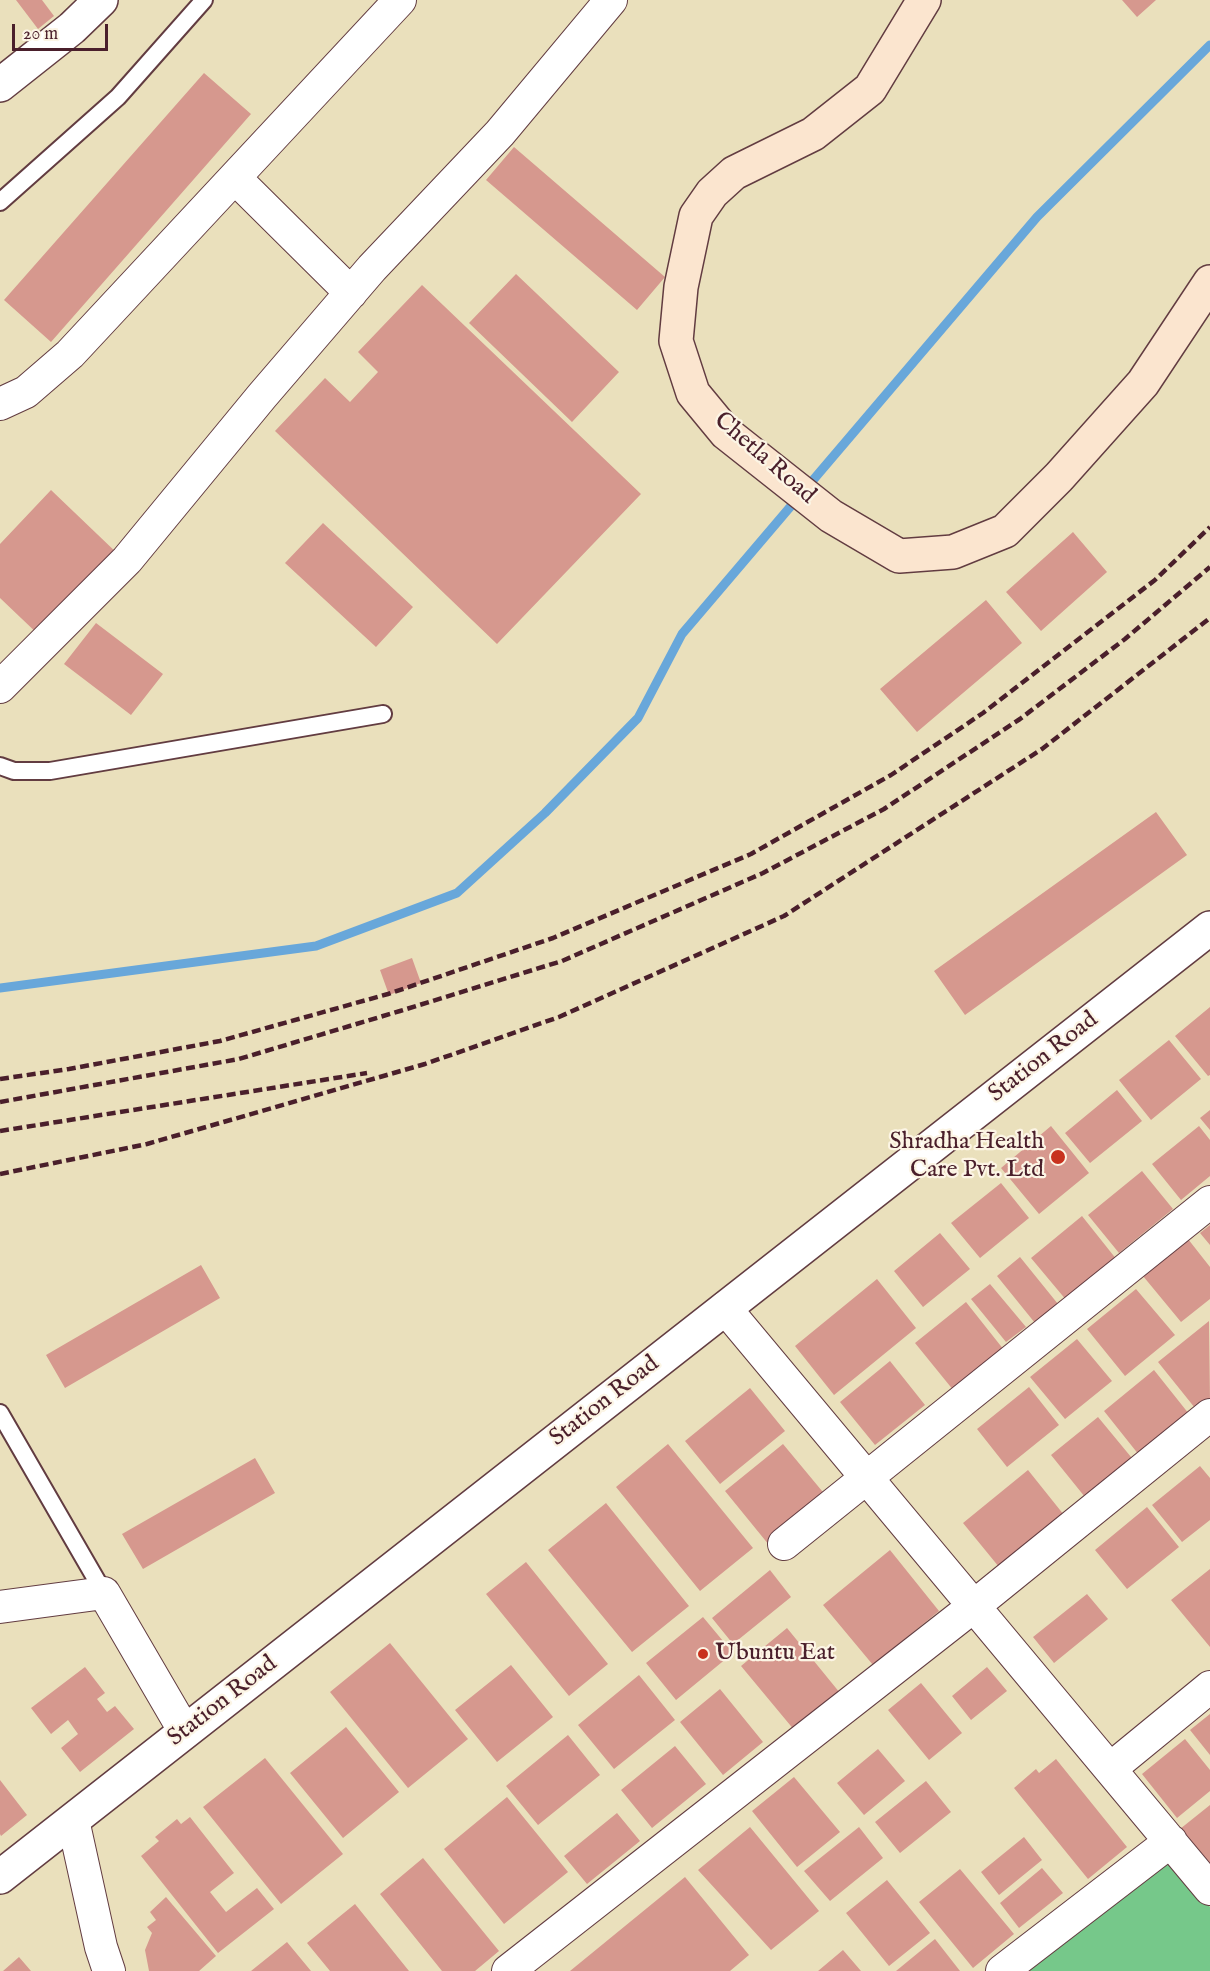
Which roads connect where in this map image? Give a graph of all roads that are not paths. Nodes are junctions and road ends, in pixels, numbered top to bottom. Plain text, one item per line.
1 (101, 0) edge
2 (204, 0) edge
3 (400, 0) edge
4 (610, 0) edge
5 (924, 0) edge
6 (0, 85) edge
7 (235, 178) junction
8 (0, 202) edge
9 (1210, 282) edge
10 (351, 293) junction
11 (0, 404) edge
12 (0, 687) edge
13 (383, 714) dead end
14 (0, 766) edge
15 (1210, 928) edge
16 (1210, 1202) edge
17 (725, 1308) junction
18 (0, 1413) edge
19 (1210, 1415) edge
20 (868, 1479) junction
21 (784, 1544) dead end
22 (104, 1593) junction
23 (0, 1606) edge
24 (974, 1606) junction
25 (1210, 1688) edge
26 (185, 1732) junction
27 (1110, 1769) junction
28 (73, 1820) junction
29 (1171, 1841) junction
30 (0, 1877) edge
31 (1210, 1888) edge
32 (109, 1971) edge
33 (508, 1971) edge
34 (1002, 1971) edge

1 - 6 street
2 - 8 lane
3 - 7 street
4 - 10 street
5 - 9 main road, Chetla Road
7 - 10 street
7 - 11 street
10 - 12 street
13 - 14 lane
15 - 17 street, Station Road
16 - 20 street
17 - 20 street
17 - 26 street, Station Road
18 - 22 lane
19 - 24 street
20 - 21 street
20 - 24 street
22 - 23 street
22 - 26 street
24 - 27 street
24 - 33 street
25 - 27 street
26 - 28 street, Station Road
27 - 29 street
28 - 30 street, Station Road
28 - 32 street
29 - 31 street
29 - 34 street

